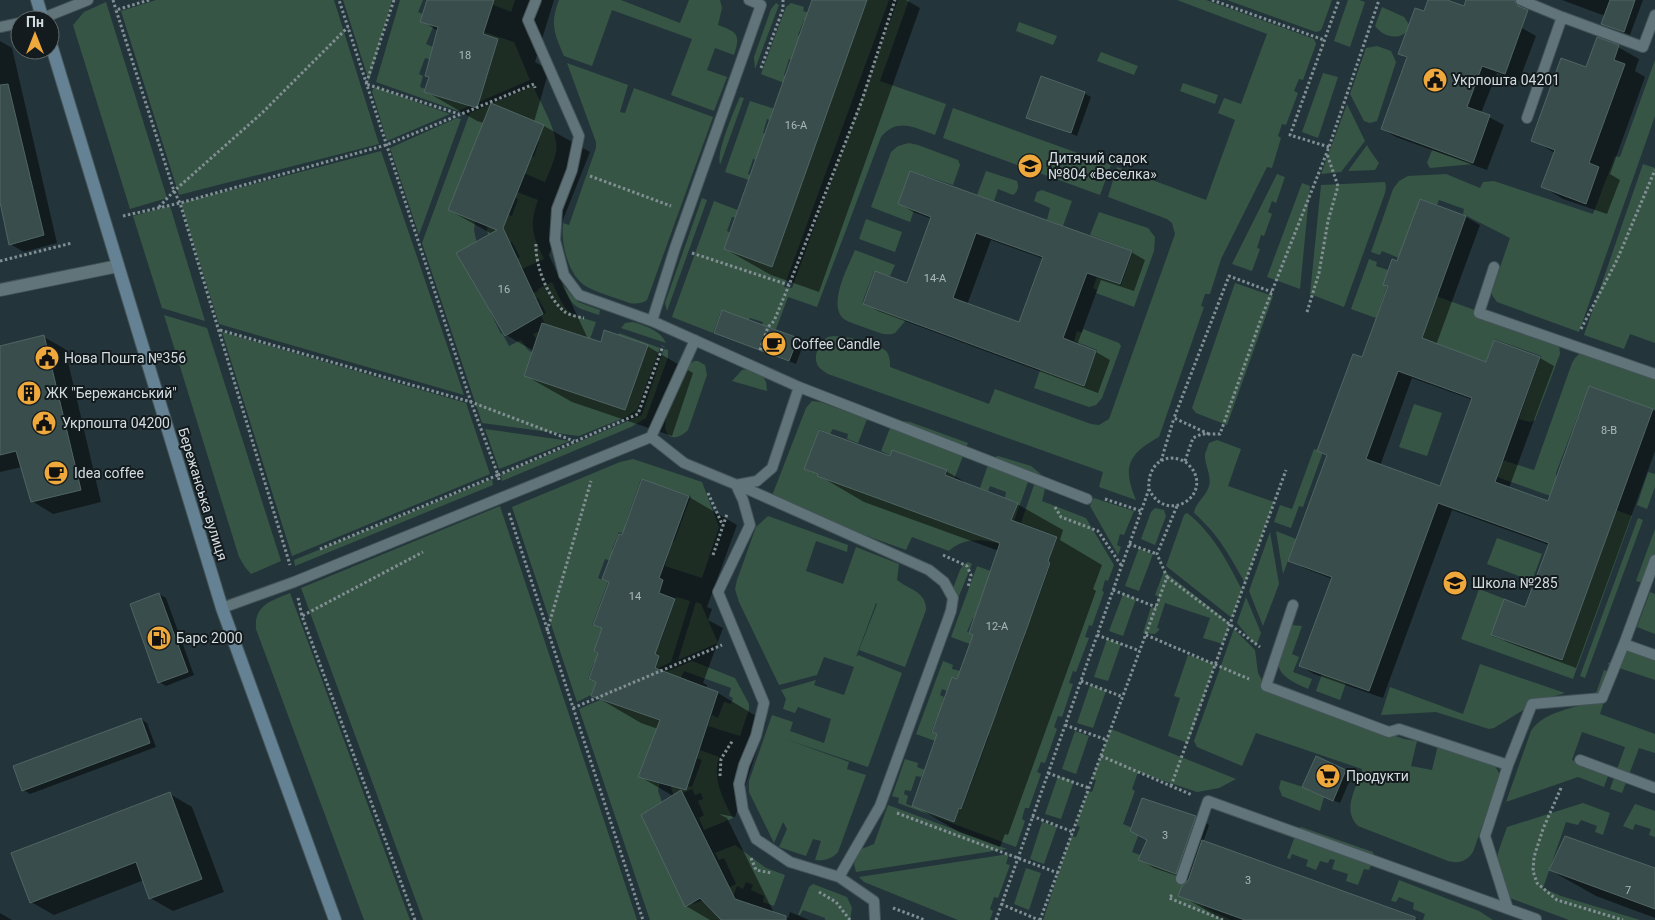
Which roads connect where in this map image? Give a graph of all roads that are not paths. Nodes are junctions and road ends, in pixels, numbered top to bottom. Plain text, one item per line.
1 (88, 0) edge
2 (536, 0) edge
3 (749, 0) edge
4 (1521, 0) edge
5 (60, 11) edge
6 (1655, 15) edge
7 (1562, 17) junction
8 (55, 60) edge
9 (1527, 118) dead end
10 (118, 266) junction
11 (1494, 267) dead end
12 (0, 290) edge
13 (652, 321) junction
14 (695, 340) junction
15 (1655, 374) edge
16 (800, 387) junction
17 (651, 438) junction
18 (736, 485) junction
19 (1088, 500) road end
20 (1655, 560) edge
21 (1292, 605) dead end
22 (222, 608) junction
23 (1624, 644) junction
24 (1655, 655) edge
25 (1580, 760) dead end
26 (1508, 765) junction
27 (1655, 788) edge
28 (839, 877) junction
29 (1181, 879) road end
30 (1508, 909) junction
31 (335, 920) edge
32 (875, 920) edge
33 (1536, 920) edge

1 - 5 lane
2 - 13 lane
3 - 13 lane
4 - 7 lane
6 - 7 lane
7 - 9 lane
8 - 10 street, Бережанська вулиця
10 - 12 street
10 - 22 street, Бережанська вулиця
11 - 15 lane
13 - 14 lane
14 - 16 lane
14 - 17 lane
16 - 18 lane
16 - 19 lane
17 - 18 lane
17 - 22 lane
18 - 28 lane
18 - 28 lane
20 - 23 lane
21 - 26 lane
22 - 31 street, Бережанська вулиця
23 - 24 lane
23 - 26 lane
25 - 27 lane
26 - 30 lane
28 - 32 lane
29 - 30 lane
30 - 33 lane

